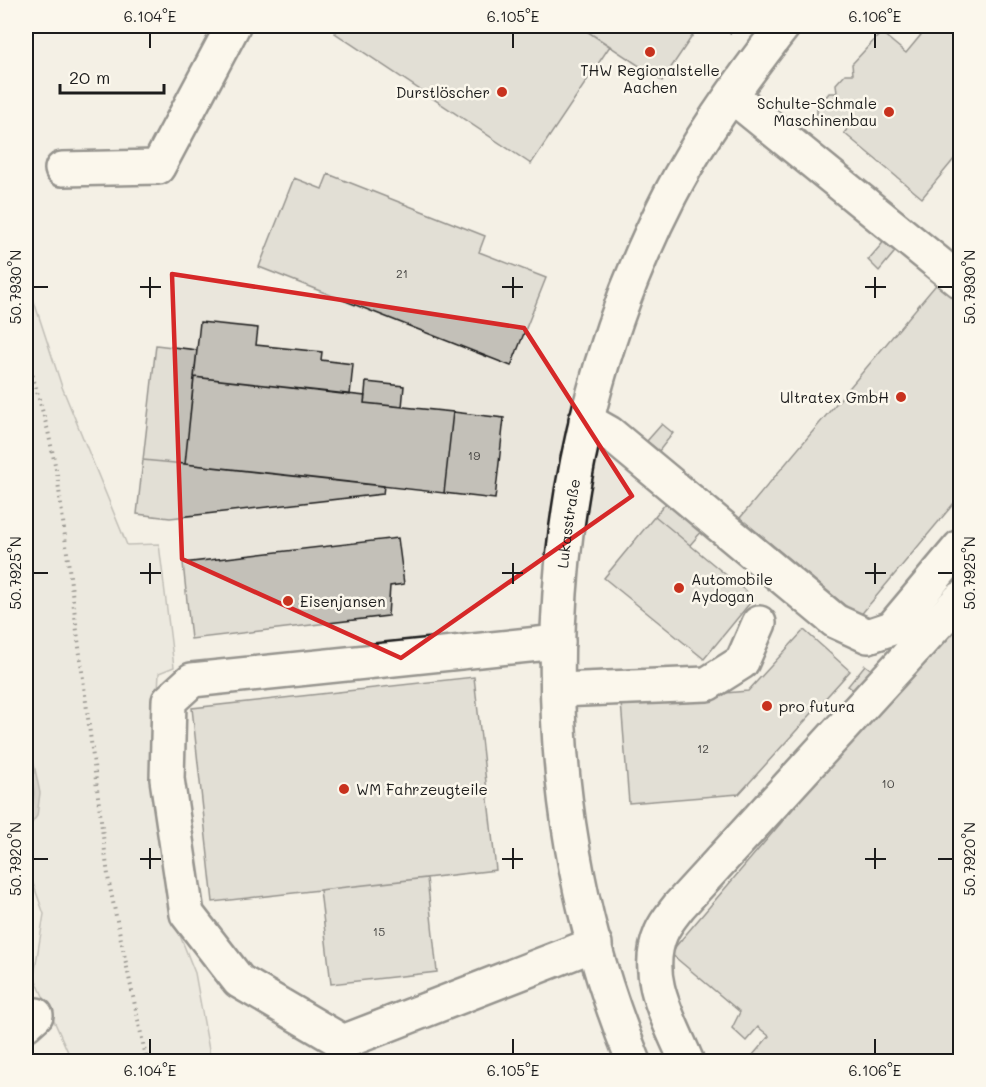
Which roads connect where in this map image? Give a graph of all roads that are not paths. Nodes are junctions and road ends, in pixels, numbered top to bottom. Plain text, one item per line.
1 (233, 26) edge
2 (783, 26) edge
3 (732, 96) junction
4 (62, 169) dead end
5 (960, 281) edge
6 (586, 420) junction
7 (960, 547) edge
8 (960, 599) edge
9 (759, 623) dead end
10 (558, 642) junction
11 (558, 690) junction
12 (595, 944) junction
13 (634, 1062) edge
14 (687, 1062) edge

1 - 4 street
2 - 3 street, Lukasstraße
3 - 5 street
3 - 6 street, Lukasstraße
6 - 7 street
6 - 10 street, Lukasstraße
8 - 14 street
9 - 11 street
10 - 11 street, Lukasstraße
10 - 12 street
11 - 12 street, Lukasstraße
12 - 13 street, Lukasstraße

